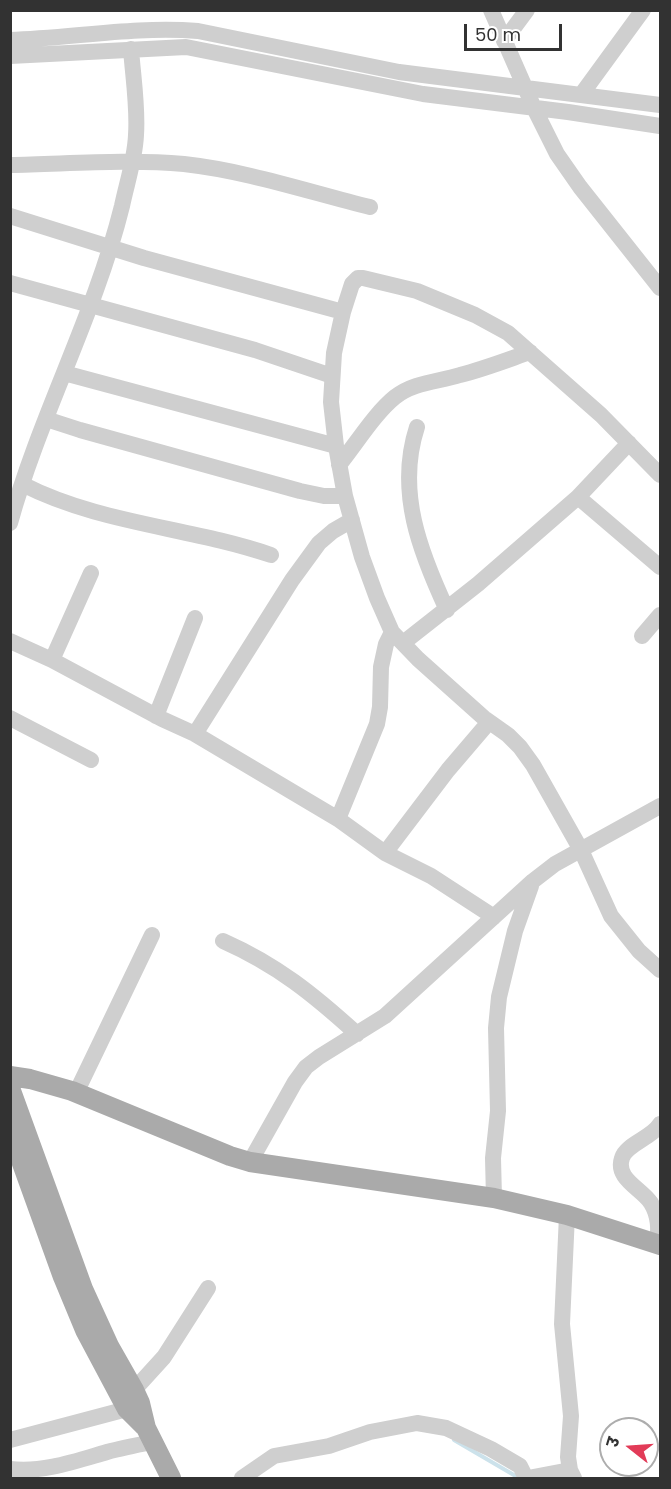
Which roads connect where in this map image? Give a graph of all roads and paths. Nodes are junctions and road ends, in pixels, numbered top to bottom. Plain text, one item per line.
1 (491, 10) edge
2 (526, 10) edge
3 (643, 10) edge
4 (10, 40) edge
5 (504, 40) junction
6 (131, 49) junction
7 (10, 56) edge
8 (525, 89) junction
9 (580, 95) junction
10 (660, 105) edge
11 (534, 108) junction
12 (660, 126) edge
13 (133, 161) junction
14 (10, 165) edge
15 (370, 207) dead end
16 (10, 216) edge
17 (110, 248) junction
18 (10, 283) edge
19 (660, 288) edge
20 (91, 304) junction
21 (343, 312) junction
22 (530, 352) junction
23 (64, 373) junction
24 (332, 375) junction
25 (46, 419) junction
26 (417, 427) dead end
27 (629, 443) junction
28 (336, 446) junction
29 (339, 465) junction
30 (660, 476) edge
31 (22, 484) junction
32 (345, 496) junction
33 (578, 497) junction
34 (352, 520) junction
35 (10, 523) edge
36 (271, 555) dead end
37 (660, 567) edge
38 (91, 573) dead end
39 (447, 610) junction
40 (660, 615) edge
41 (195, 618) dead end
42 (642, 636) dead end
43 (398, 638) junction
44 (10, 641) edge
45 (52, 660) junction
46 (156, 716) junction
47 (10, 718) edge
48 (489, 722) junction
49 (195, 734) junction
50 (91, 760) dead end
51 (660, 806) edge
52 (338, 819) junction
53 (581, 850) junction
54 (385, 853) junction
55 (533, 881) junction
56 (494, 917) junction
57 (152, 935) dead end
58 (223, 941) dead end
59 (660, 970) edge
60 (357, 1034) junction
61 (10, 1076) edge
62 (10, 1088) edge
63 (76, 1093) junction
64 (660, 1124) edge
65 (10, 1131) edge
66 (250, 1162) junction
67 (494, 1198) junction
68 (567, 1215) junction
69 (659, 1245) edge
70 (208, 1288) dead end
71 (134, 1401) junction
72 (149, 1435) junction
73 (10, 1440) edge
74 (10, 1469) edge
75 (572, 1474) edge
76 (170, 1476) edge
77 (242, 1479) edge
78 (527, 1479) edge

1 - 5 street
2 - 5 street
3 - 9 street
4 - 8 street
5 - 8 street
6 - 7 street
6 - 11 street
6 - 13 street
8 - 9 street
8 - 11 street
9 - 10 street
11 - 12 street
11 - 19 street
13 - 14 street
13 - 15 street
13 - 17 street
16 - 17 street
17 - 20 street
17 - 21 street
18 - 20 street
20 - 23 street
20 - 24 street
21 - 22 street
21 - 24 street
22 - 27 street
22 - 29 street
23 - 25 street
23 - 28 street
24 - 28 street
25 - 31 street
25 - 32 street
26 - 39 street
27 - 30 street
27 - 33 street
28 - 29 street
29 - 32 street
31 - 35 street
31 - 36 street
32 - 34 street
33 - 37 street
33 - 39 street
34 - 43 street
34 - 49 street
38 - 45 street
39 - 43 street
40 - 42 street
41 - 46 street
43 - 48 street
43 - 52 street
44 - 45 street
45 - 46 street
46 - 49 street
47 - 50 street
48 - 53 street
48 - 54 street
49 - 52 street
51 - 53 street
52 - 54 street
53 - 55 street
53 - 59 street
54 - 56 street
55 - 56 street
55 - 67 street
56 - 60 street
57 - 63 street
58 - 60 street
60 - 66 street
61 - 63 main road
62 - 71 main road
63 - 66 main road
64 - 69 street
65 - 71 main road
66 - 67 main road
67 - 68 main road
68 - 69 main road
68 - 75 street
70 - 71 street
71 - 72 main road
71 - 73 street
72 - 74 street
72 - 76 main road
75 - 78 street
77 - 78 street

